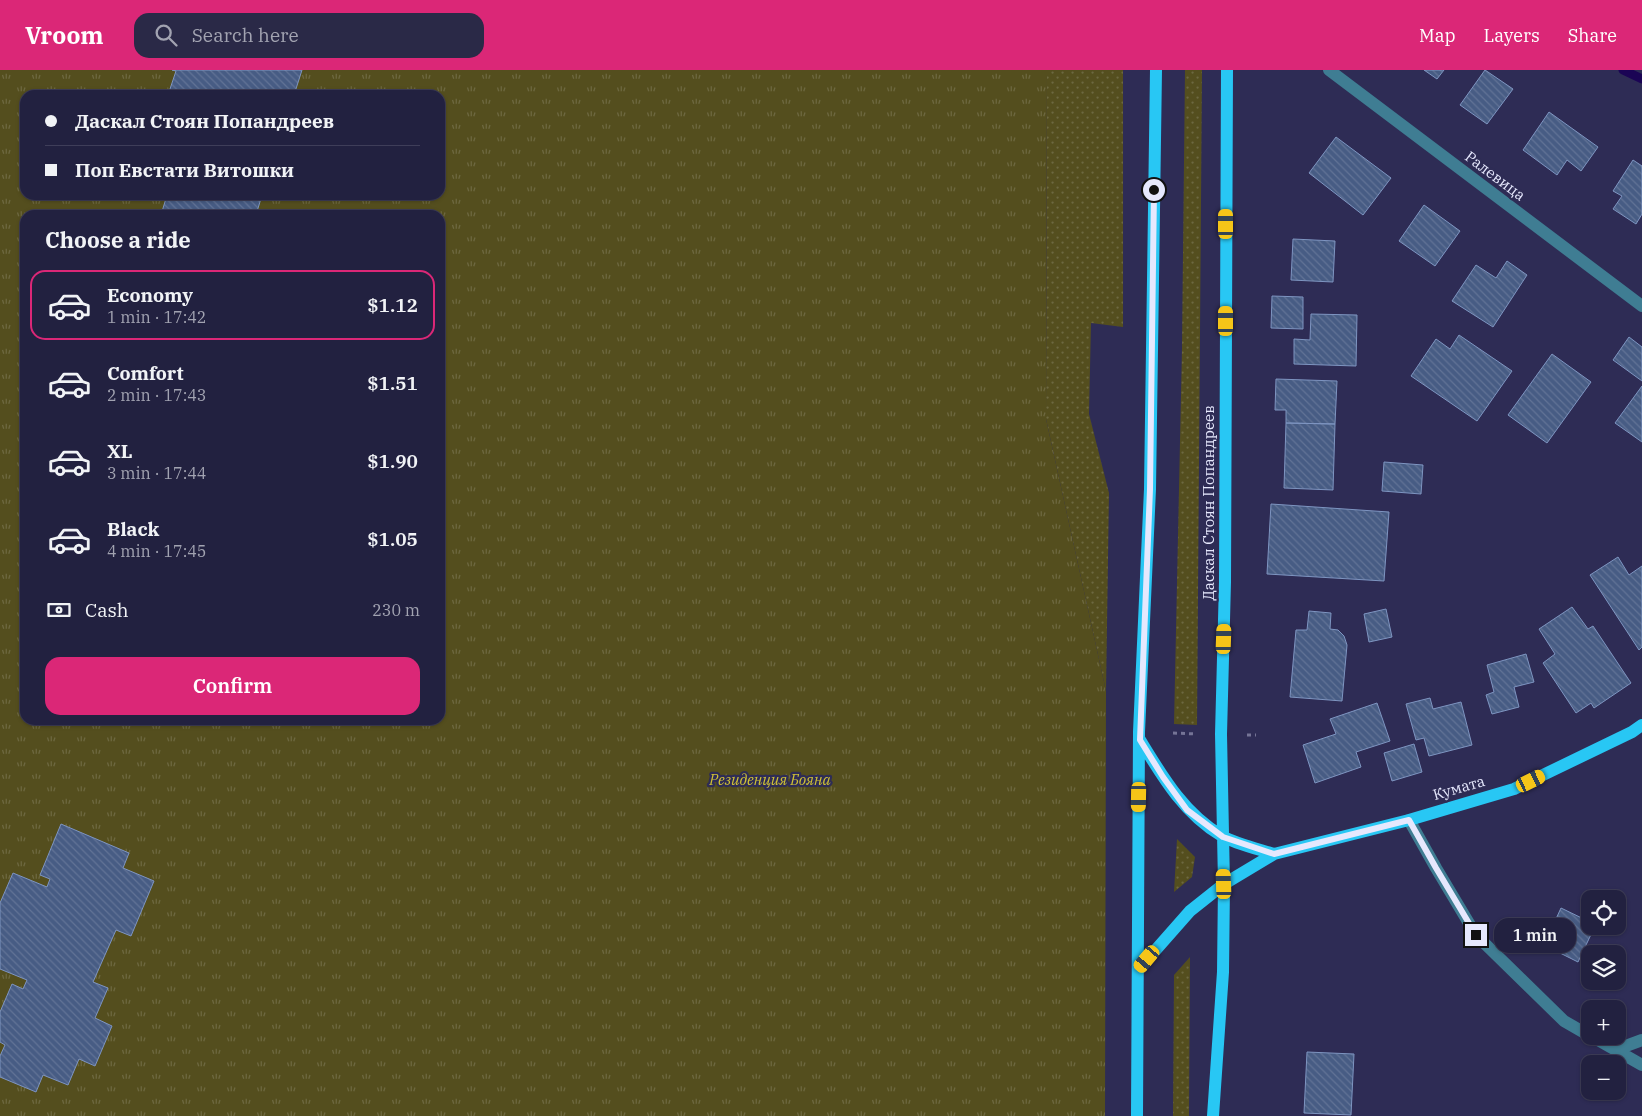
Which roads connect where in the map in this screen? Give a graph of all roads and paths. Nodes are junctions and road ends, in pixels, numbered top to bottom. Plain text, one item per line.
1 (1156, 70) edge
2 (1227, 70) edge
3 (1329, 70) edge
4 (1642, 306) edge
5 (1639, 729) edge
6 (1173, 733) dead end
7 (1196, 734) dead end
8 (1247, 735) dead end
9 (1256, 735) dead end
10 (1140, 740) junction
11 (1409, 820) junction
12 (1223, 837) junction
13 (1274, 854) junction
14 (1224, 884) junction
15 (1138, 970) junction
16 (1581, 1031) edge
17 (1642, 1040) edge
18 (1606, 1045) edge
19 (1615, 1050) junction
20 (1642, 1065) edge
21 (1137, 1116) edge
22 (1213, 1116) edge

1 - 10 main road
2 - 12 main road, Даскал Стоян Попандреев
3 - 4 street, Ралевица
5 - 11 main road, Кумата
6 - 7 path
8 - 9 path
10 - 12 main road
10 - 15 main road
11 - 13 main road, Кумата
11 - 16 street
12 - 13 main road
12 - 14 main road, Даскал Стоян Попандреев
13 - 14 main road, Кумата
14 - 15 main road, Кумата
14 - 22 main road, Даскал Стоян Попандреев
15 - 21 main road
17 - 19 street
18 - 19 street
19 - 20 street

